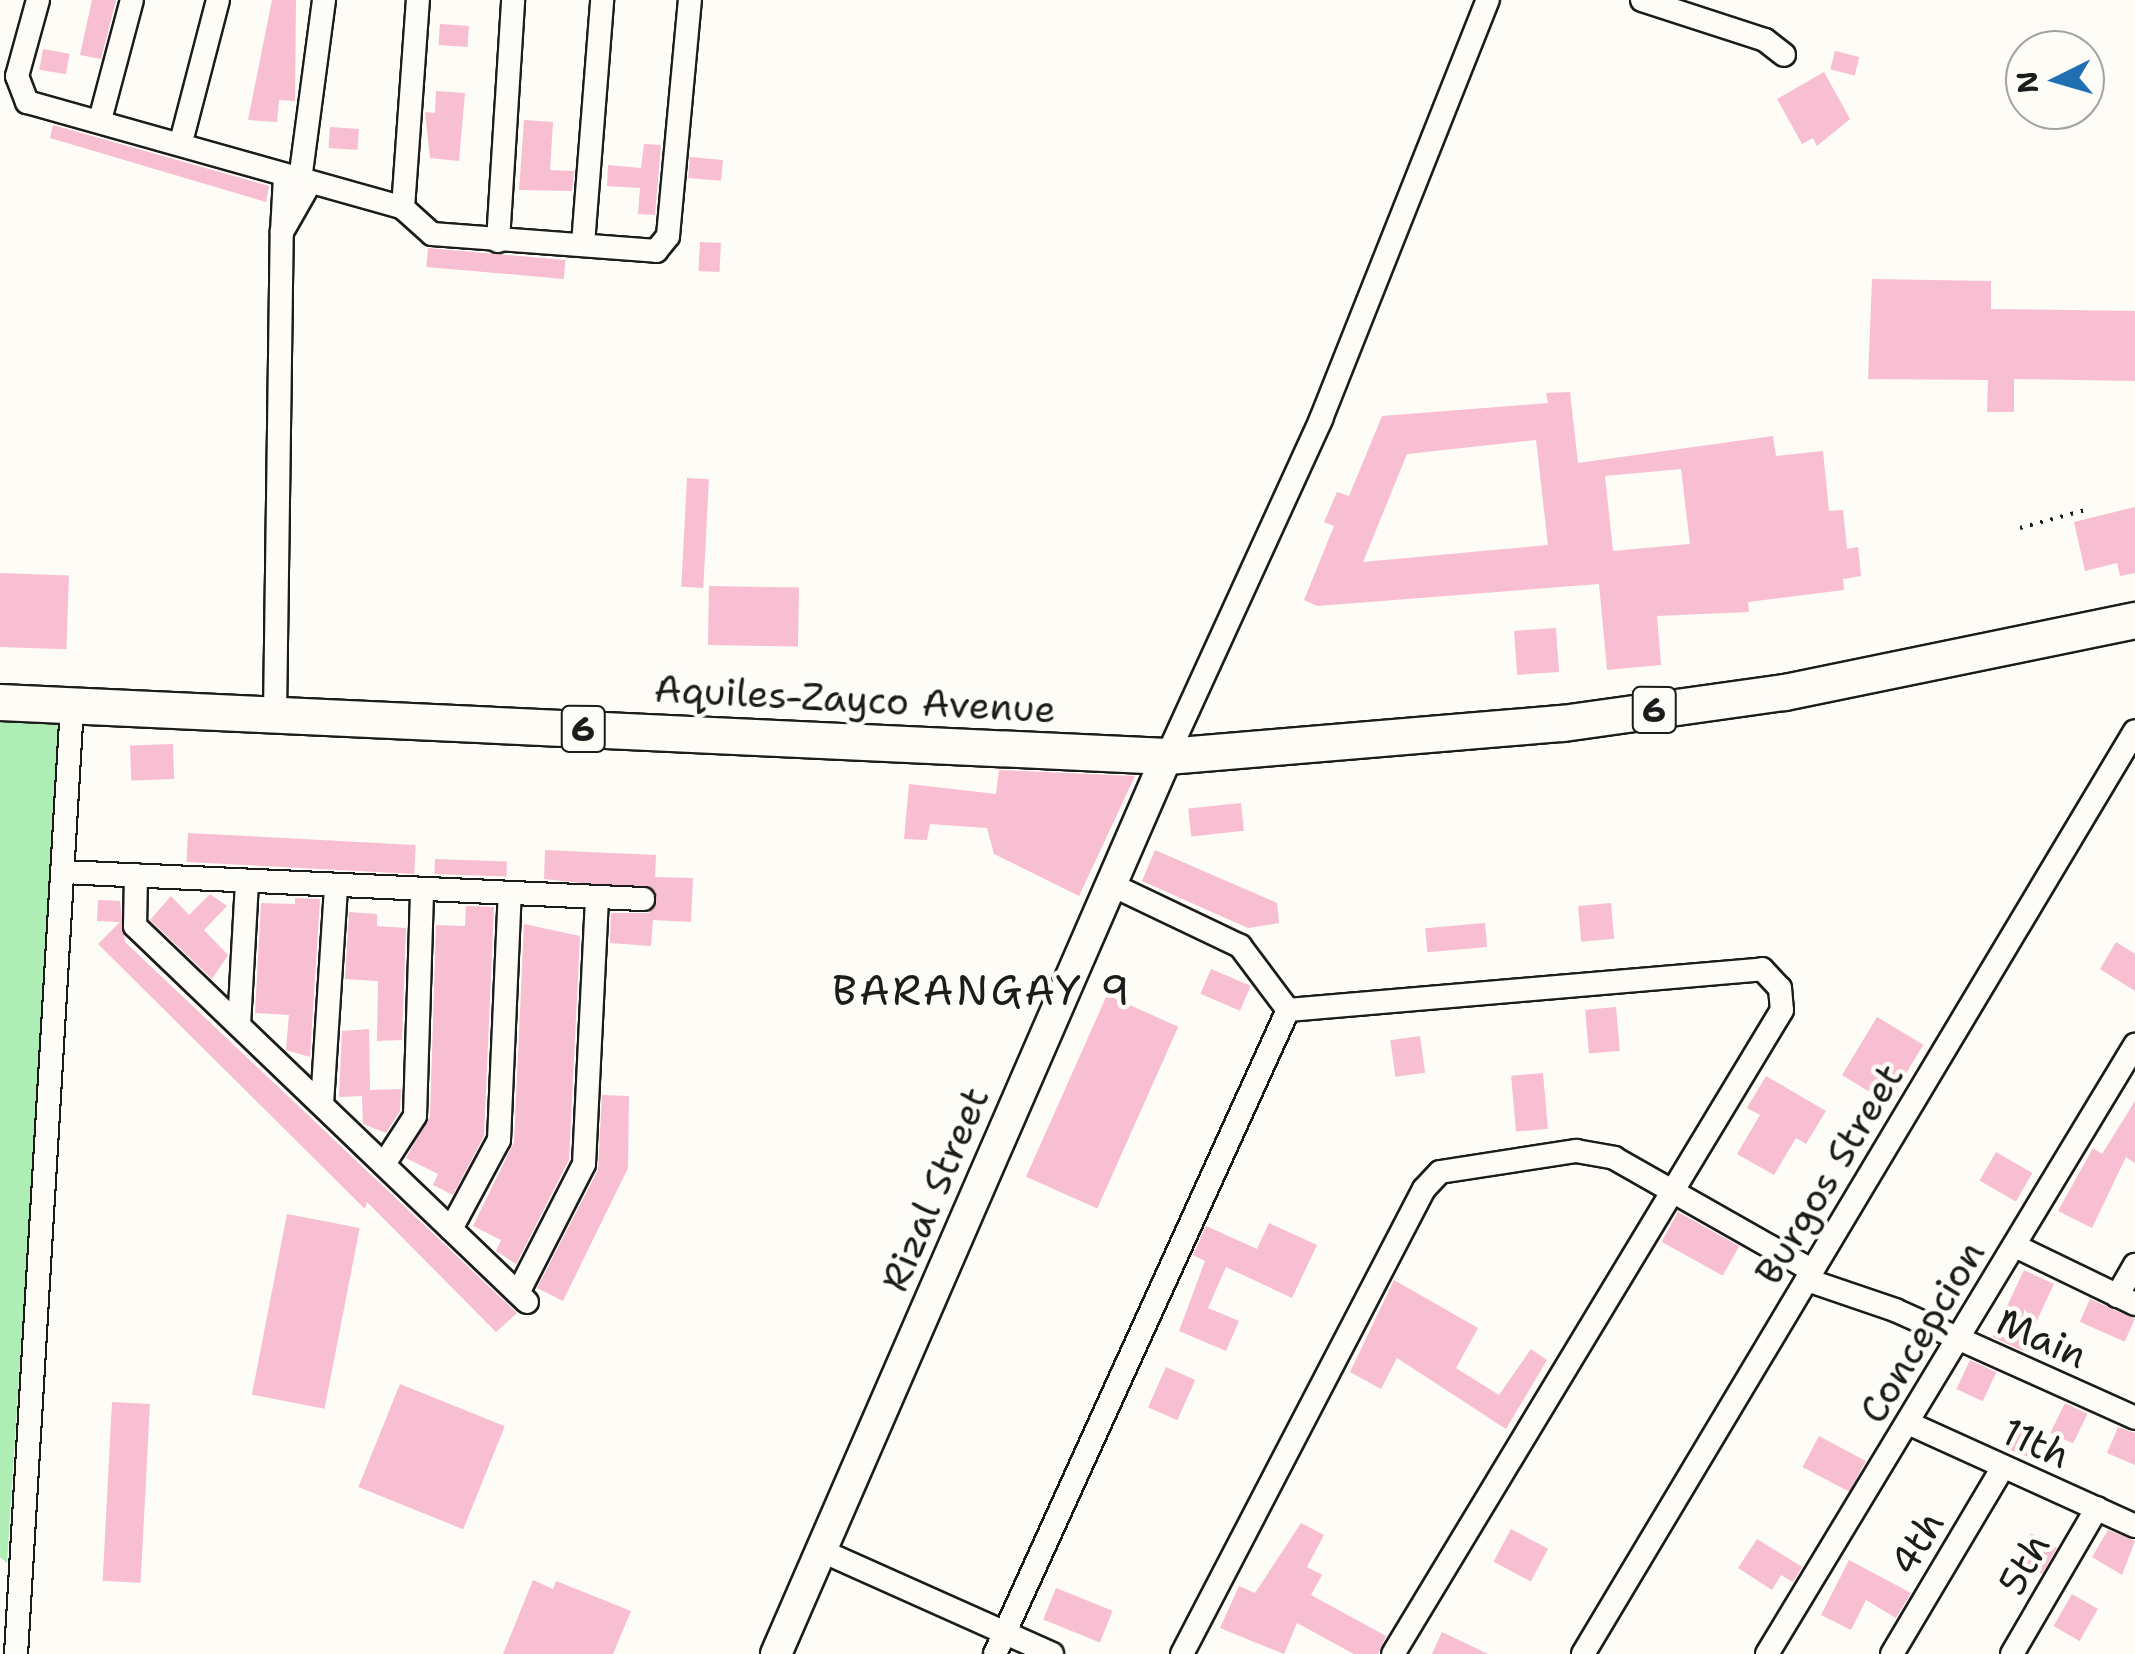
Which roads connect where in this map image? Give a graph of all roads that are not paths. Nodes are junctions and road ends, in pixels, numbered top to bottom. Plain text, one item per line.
1 (38, 0) edge
2 (132, 0) edge
3 (218, 0) edge
4 (324, 0) edge
5 (418, 0) edge
6 (513, 0) edge
7 (602, 0) edge
8 (690, 0) edge
9 (1488, 0) edge
10 (1642, 0) edge
11 (1784, 55) dead end
12 (100, 120) junction
13 (181, 142) junction
14 (298, 180) junction
15 (403, 208) junction
16 (498, 241) junction
17 (583, 244) junction
18 (2135, 620) edge
19 (0, 702) edge
20 (72, 705) junction
21 (275, 715) junction
22 (2135, 731) edge
23 (1167, 756) junction
24 (62, 872) junction
25 (136, 875) junction
26 (247, 881) junction
27 (1110, 884) junction
28 (336, 885) junction
29 (422, 889) junction
30 (510, 893) junction
31 (597, 897) junction
32 (642, 899) dead end
33 (1288, 1010) junction
34 (238, 1025) junction
35 (2135, 1045) edge
36 (322, 1104) junction
37 (384, 1164) junction
38 (1670, 1191) junction
39 (451, 1229) junction
40 (2016, 1246) junction
41 (2135, 1265) edge
42 (1809, 1275) junction
43 (2126, 1300) edge
44 (1960, 1339) junction
45 (2135, 1418) edge
46 (1908, 1423) junction
47 (2002, 1467) junction
48 (2097, 1508) junction
49 (2135, 1526) edge
50 (822, 1551) junction
51 (1006, 1630) junction
52 (16, 1654) edge
53 (776, 1654) edge
54 (994, 1654) edge
55 (1052, 1654) edge
56 (1182, 1654) edge
57 (1393, 1654) edge
58 (1583, 1654) edge
59 (1767, 1654) edge
60 (1892, 1654) edge
61 (2012, 1654) edge

1 - 12 street
2 - 12 street
3 - 13 street
4 - 14 street
5 - 15 street
6 - 16 street
7 - 17 street
8 - 17 street
9 - 23 street
10 - 11 street
12 - 13 street
13 - 14 street
14 - 15 street
14 - 21 street
15 - 16 street
16 - 17 street
18 - 23 highway, 6
19 - 20 highway, Aquiles-Zayco Avenue / 6
20 - 21 highway, Aquiles-Zayco Avenue / 6
20 - 24 street
21 - 23 highway, Aquiles-Zayco Avenue / 6
22 - 42 street, Burgos Street
23 - 27 main road, Rizal Street
24 - 25 street
24 - 52 street
25 - 26 street
25 - 34 street
26 - 28 street
26 - 34 street
27 - 33 street
27 - 50 main road, Rizal Street
28 - 29 street
28 - 36 street
29 - 30 street
29 - 37 street
30 - 31 street
30 - 39 street
31 - 32 street
31 - 39 street
33 - 38 street
33 - 51 street
34 - 36 street
35 - 40 street, Concepcion
36 - 37 street
37 - 39 street
38 - 42 street, Main
38 - 56 street, Main
38 - 57 street
40 - 43 street
40 - 44 street, Concepcion
41 - 43 street
42 - 44 street, Main
42 - 58 street, Burgos Street
44 - 45 street, Main
44 - 46 street, Concepcion
46 - 47 street, 11th
46 - 59 street, Concepcion
47 - 48 street, 11th
47 - 60 street, 4th
48 - 49 street, 11th
48 - 61 street, 5th
50 - 51 street
50 - 53 main road, Rizal Street
51 - 54 street
51 - 55 street

